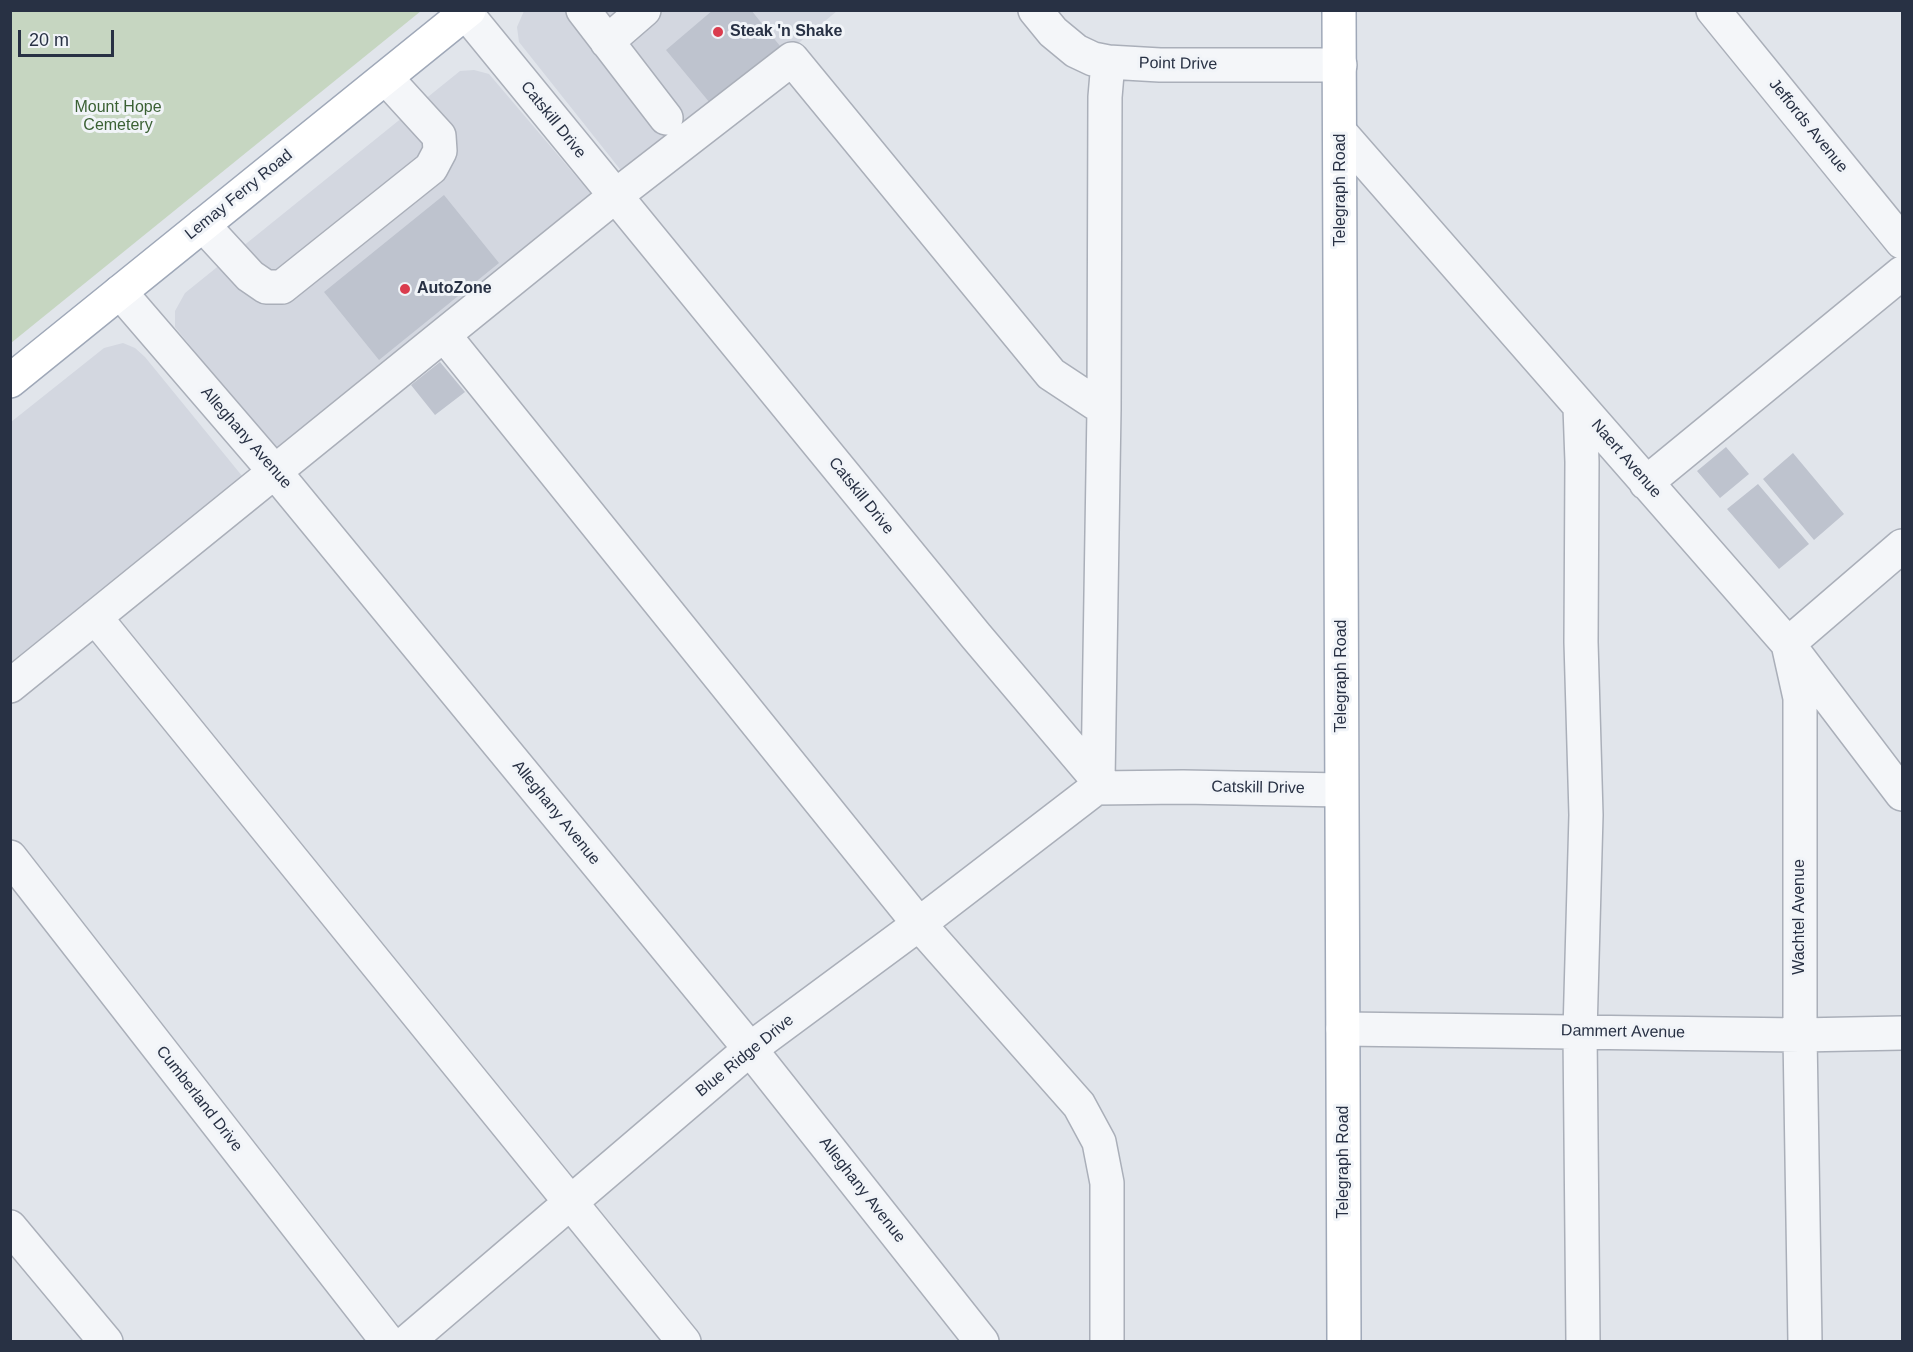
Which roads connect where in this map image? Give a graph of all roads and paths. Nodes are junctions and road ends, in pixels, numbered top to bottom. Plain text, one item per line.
1 (583, 10) edge
2 (644, 10) edge
3 (1035, 10) edge
4 (1340, 10) edge
5 (1713, 10) edge
6 (467, 12) edge
7 (607, 42) junction
8 (1108, 62) junction
9 (1340, 65) junction
10 (386, 78) junction
11 (666, 118) dead end
12 (1340, 132) junction
13 (615, 197) junction
14 (203, 225) junction
15 (1902, 242) edge
16 (1902, 273) edge
17 (120, 292) junction
18 (444, 335) junction
19 (10, 381) edge
20 (1580, 407) junction
21 (1104, 409) junction
22 (275, 472) junction
23 (1647, 483) junction
24 (1902, 546) edge
25 (95, 617) junction
26 (1788, 644) junction
27 (10, 686) edge
28 (1097, 784) junction
29 (1341, 789) junction
30 (1902, 794) edge
31 (10, 857) edge
32 (920, 924) junction
33 (1343, 1029) junction
34 (1580, 1032) junction
35 (1902, 1033) edge
36 (1800, 1035) junction
37 (750, 1049) junction
38 (570, 1202) junction
39 (10, 1227) edge
40 (106, 1341) edge
41 (388, 1341) edge
42 (407, 1341) edge
43 (684, 1341) edge
44 (982, 1341) edge
45 (1107, 1341) edge
46 (1344, 1341) edge
47 (1583, 1341) edge
48 (1804, 1341) edge

1 - 7 street
2 - 7 street
3 - 8 street, Point Drive
4 - 9 main road, Telegraph Road
5 - 15 street, Jeffords Avenue
6 - 10 main road, Lemay Ferry Road
6 - 13 street, Catskill Drive
7 - 11 street
8 - 9 street, Point Drive
8 - 21 street
9 - 12 main road, Telegraph Road
10 - 14 main road, Lemay Ferry Road
10 - 14 street
12 - 20 street, Naert Avenue
12 - 29 main road, Telegraph Road
13 - 18 street
13 - 21 street
13 - 28 street, Catskill Drive
14 - 17 main road, Lemay Ferry Road
16 - 23 street
17 - 19 main road, Lemay Ferry Road
17 - 22 street, Alleghany Avenue
18 - 22 street
18 - 32 street
20 - 23 street, Naert Avenue
20 - 34 street
21 - 28 street
22 - 25 street
22 - 37 street, Alleghany Avenue
23 - 26 street, Naert Avenue
24 - 26 street
25 - 27 street
25 - 38 street
26 - 30 street, Naert Avenue
26 - 36 street, Wachtel Avenue
28 - 29 street, Catskill Drive
28 - 32 street, Blue Ridge Drive
29 - 33 main road, Telegraph Road
31 - 41 street, Cumberland Drive
32 - 37 street, Blue Ridge Drive
32 - 45 street
33 - 34 street, Dammert Avenue
33 - 46 main road, Telegraph Road
34 - 36 street, Dammert Avenue
34 - 47 street
35 - 36 street, Dammert Avenue
36 - 48 street, Wachtel Avenue
37 - 38 street, Blue Ridge Drive
37 - 44 street, Alleghany Avenue
38 - 42 street, Blue Ridge Drive
38 - 43 street
39 - 40 street

